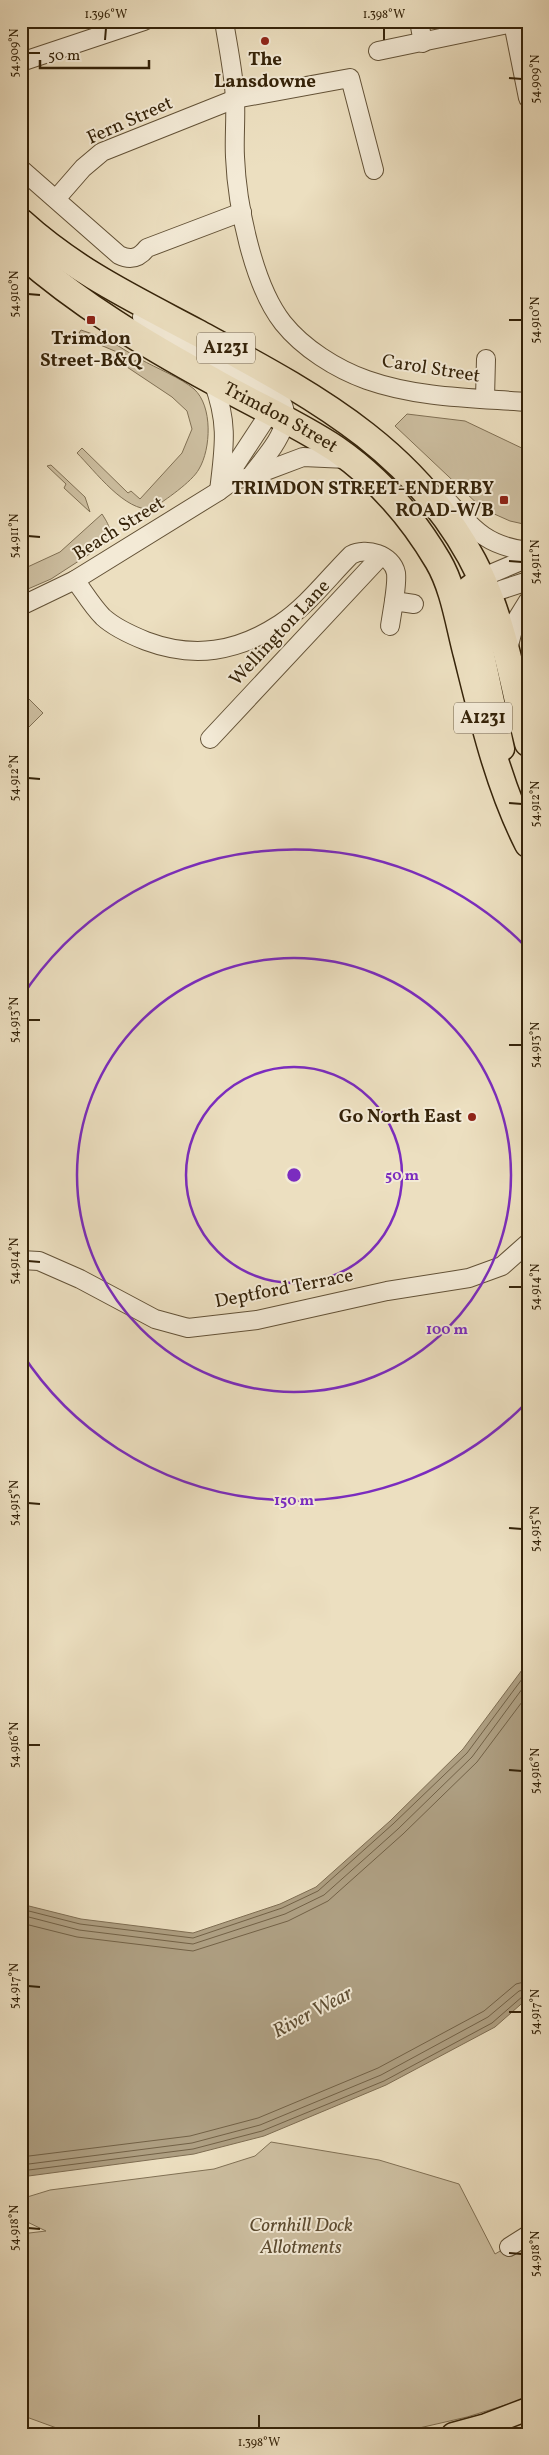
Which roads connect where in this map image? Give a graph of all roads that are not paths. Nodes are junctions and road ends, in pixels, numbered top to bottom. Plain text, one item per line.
1 (144, 21) edge
2 (419, 21) edge
3 (230, 22) edge
4 (518, 22) edge
5 (473, 26) edge
6 (423, 43) junction
7 (378, 51) dead end
8 (21, 62) edge
9 (528, 98) edge
10 (235, 99) junction
11 (21, 170) edge
12 (374, 170) dead end
13 (56, 199) junction
14 (242, 212) junction
15 (21, 222) edge
16 (21, 253) edge
17 (104, 283) junction
18 (486, 359) dead end
19 (213, 382) junction
20 (527, 396) edge
21 (485, 398) junction
22 (315, 400) junction
23 (279, 411) junction
24 (350, 459) junction
25 (242, 478) junction
26 (422, 486) junction
27 (219, 491) junction
28 (528, 551) edge
29 (381, 556) junction
30 (528, 558) edge
31 (76, 580) junction
32 (528, 581) edge
33 (471, 590) junction
34 (394, 601) junction
35 (528, 601) edge
36 (414, 604) dead end
37 (21, 606) edge
38 (390, 626) dead end
39 (507, 658) junction
40 (210, 739) dead end
41 (528, 743) edge
42 (528, 844) edge
43 (528, 1243) edge
44 (21, 1260) edge
45 (528, 2235) edge
46 (509, 2247) dead end
47 (528, 2409) edge
48 (453, 2434) edge

1 - 8 street
2 - 6 street
3 - 10 street, Carol Street
4 - 5 street
4 - 9 street
5 - 6 street
6 - 7 street
10 - 12 street, Fern Street
10 - 13 street, Fern Street
10 - 14 street, Carol Street
11 - 13 street
13 - 14 street
14 - 21 street, Carol Street
15 - 17 highway, Trimdon Street / A1231
16 - 19 highway, Trimdon Street / A1231
17 - 22 highway, Trimdon Street / A1231
17 - 23 street
18 - 21 street
19 - 23 highway, Trimdon Street / A1231
19 - 27 street
20 - 21 street, Carol Street
22 - 23 street
22 - 26 highway, Trimdon Street / A1231
23 - 24 highway, Trimdon Street / A1231
23 - 25 street, Beach Street
24 - 25 street
24 - 33 highway, Trimdon Street / A1231
25 - 27 street, Beach Street
26 - 28 street
26 - 33 highway, A1231
27 - 31 street, Beach Street
29 - 31 street
29 - 34 street
29 - 40 street, Wellington Lane
30 - 33 street
31 - 37 street, Beach Street
32 - 33 street
33 - 39 highway, A1231
33 - 42 highway, A1231
34 - 36 street
34 - 38 street
35 - 39 street
39 - 41 highway, A1231
43 - 44 street, Deptford Terrace
45 - 46 street
47 - 48 main road

